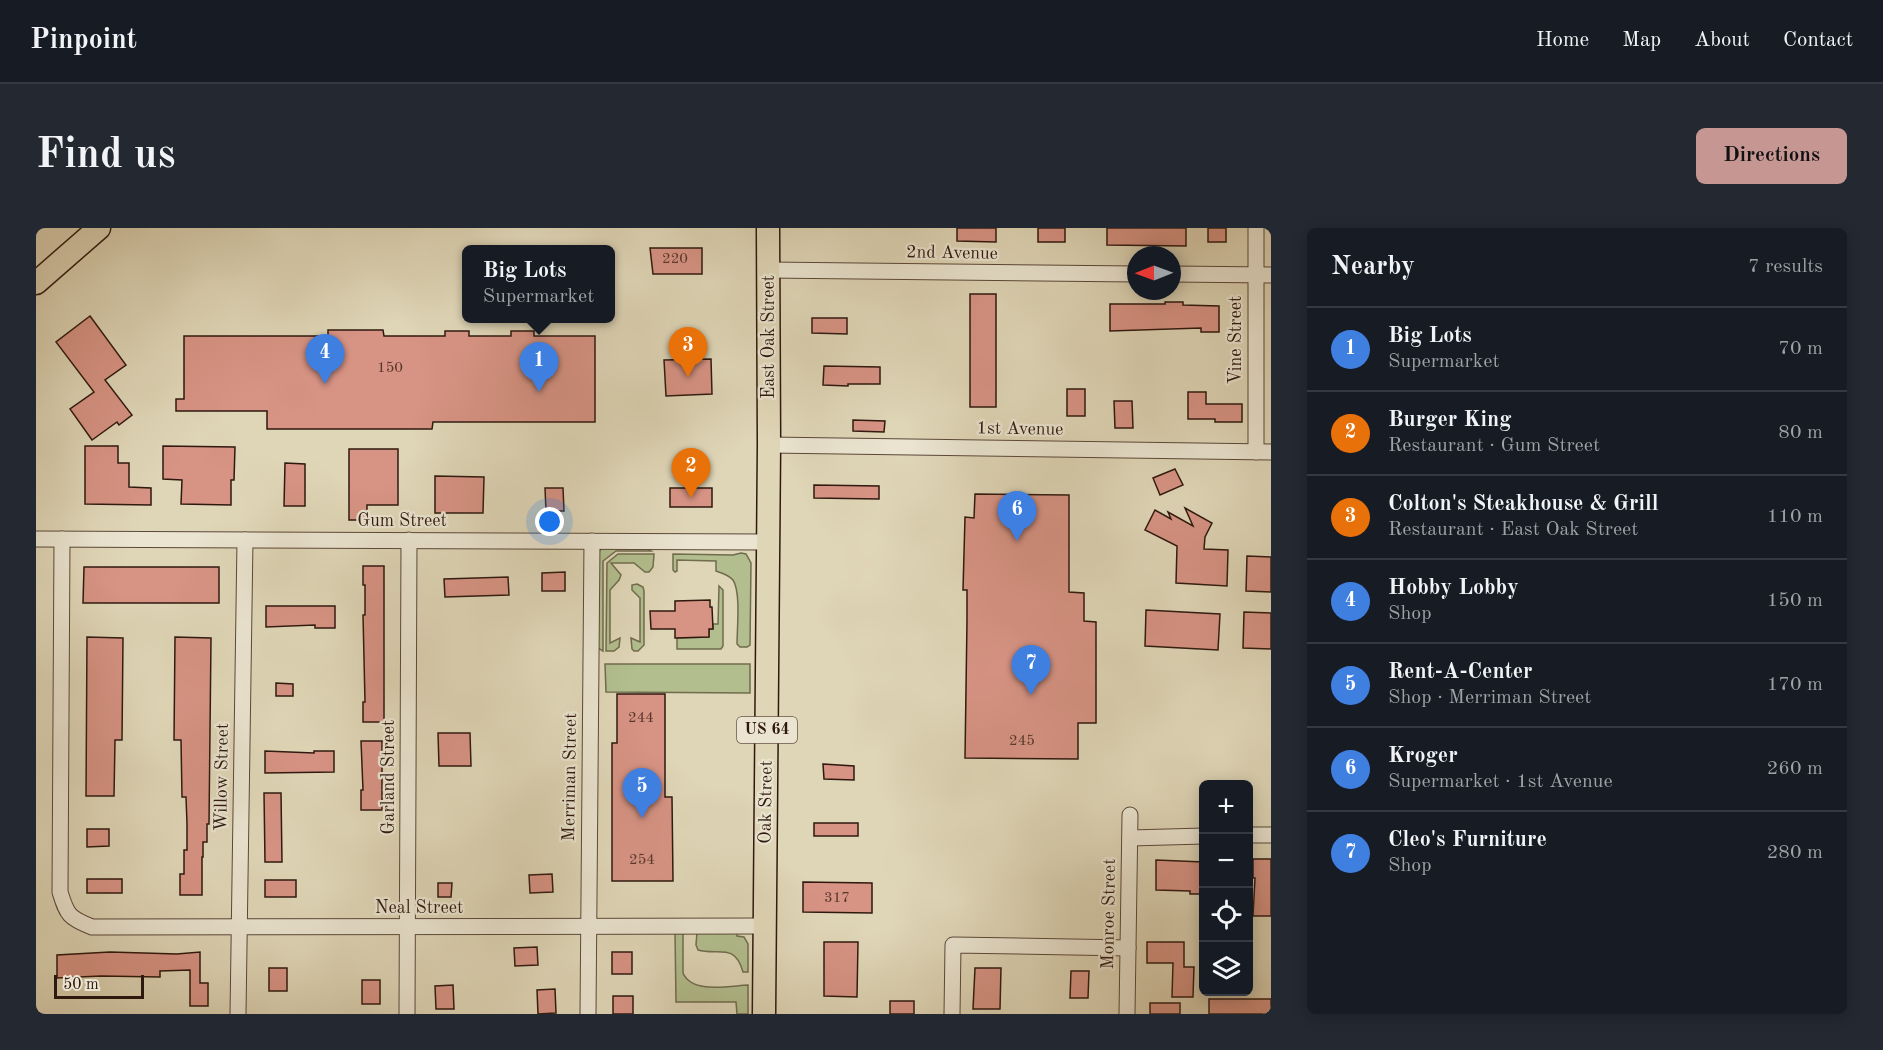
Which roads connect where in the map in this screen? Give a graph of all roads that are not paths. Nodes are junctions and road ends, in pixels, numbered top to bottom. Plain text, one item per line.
1 (768, 228) edge
2 (1256, 228) edge
3 (95, 233) edge
4 (768, 270) junction
5 (1127, 274) edge
6 (1181, 274) edge
7 (1263, 275) edge
8 (36, 283) edge
9 (769, 445) junction
10 (1263, 452) edge
11 (36, 539) edge
12 (62, 539) junction
13 (245, 540) junction
14 (409, 540) junction
15 (592, 541) junction
16 (768, 542) junction
17 (1130, 815) dead end
18 (1253, 835) edge
19 (1271, 835) edge
20 (1199, 836) edge
21 (1130, 837) junction
22 (765, 926) junction
23 (239, 927) junction
24 (408, 927) junction
25 (588, 927) junction
26 (1128, 948) junction
27 (238, 1014) edge
28 (407, 1014) edge
29 (588, 1014) edge
30 (764, 1014) edge
31 (952, 1014) edge
32 (1127, 1014) edge

1 - 4 highway, East Oak Street / US 64
2 - 7 street, Vine Street
3 - 8 highway
4 - 5 street, 2nd Avenue
4 - 9 highway, East Oak Street / US 64
6 - 7 street
7 - 10 street, Vine Street
9 - 10 street, 1st Avenue
9 - 16 highway, Oak Street / US 64
11 - 12 street, Gum Street
12 - 13 street, Gum Street
12 - 23 street, Neal Street
13 - 14 street, Gum Street
13 - 23 street, Willow Street
14 - 15 street, Gum Street
14 - 24 street, Garland Street
15 - 16 street, Gum Street
15 - 25 street, Merriman Street
16 - 22 highway, Oak Street / US 64
17 - 21 street, Monroe Street
18 - 19 street
20 - 21 street
21 - 26 street, Monroe Street
22 - 25 street, Neal Street
22 - 30 highway, Oak Street / US 64
23 - 24 street, Neal Street
23 - 27 street, Willow Street
24 - 25 street, Neal Street
24 - 28 street, Garland Street
25 - 29 street, Merriman Street
26 - 31 street
26 - 32 street, Monroe Street

